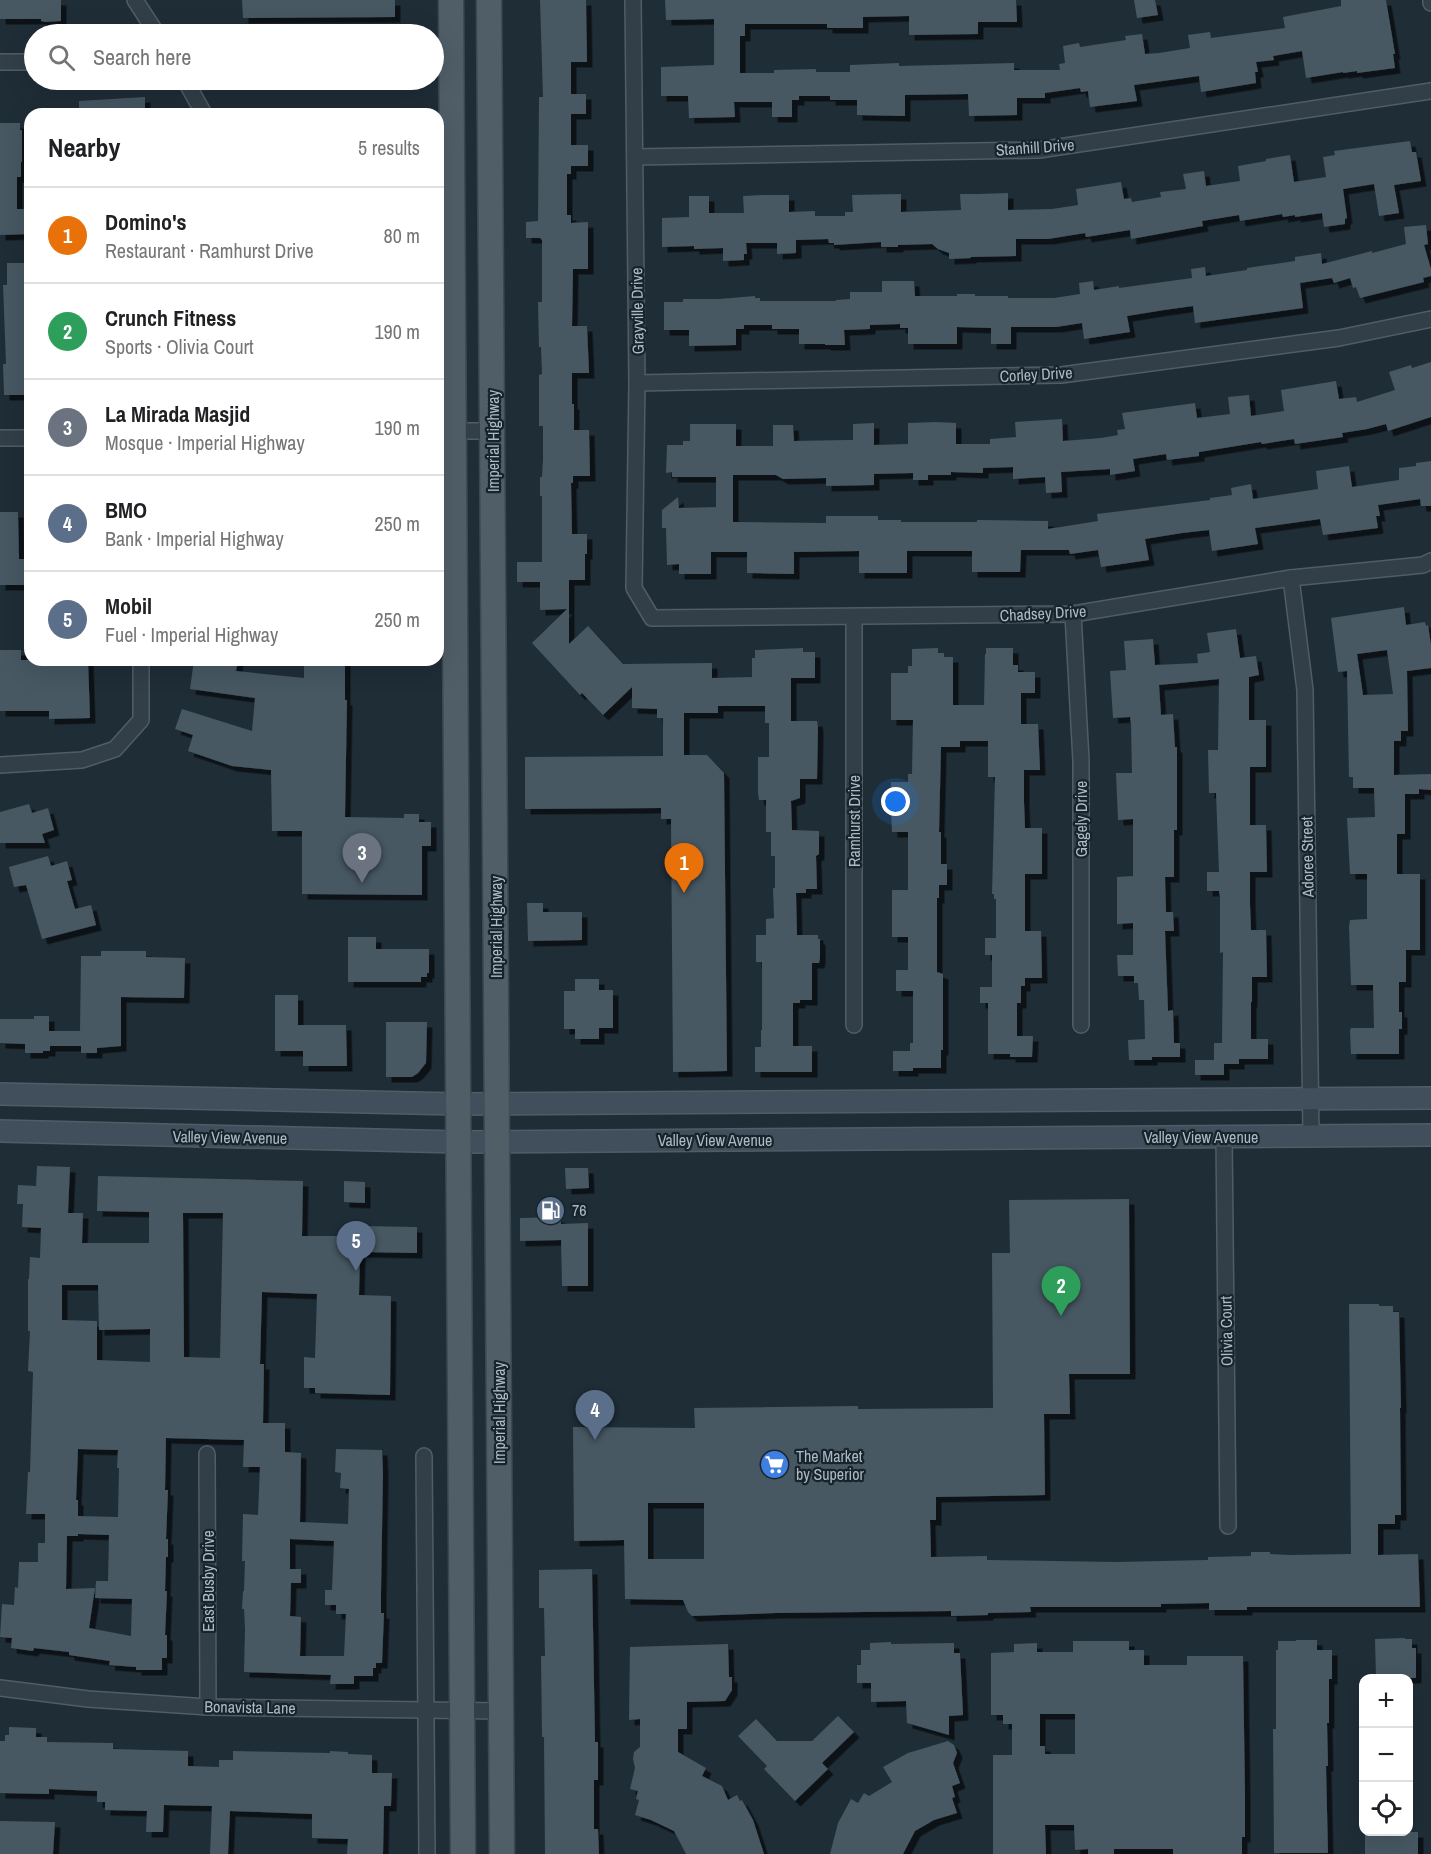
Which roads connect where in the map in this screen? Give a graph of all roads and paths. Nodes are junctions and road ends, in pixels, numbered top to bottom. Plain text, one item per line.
1 (135, 0) edge
2 (451, 0) edge
3 (489, 0) edge
4 (633, 0) edge
5 (151, 24) edge
6 (24, 62) edge
7 (0, 63) edge
8 (191, 90) edge
9 (1431, 91) edge
10 (201, 108) edge
11 (635, 157) junction
12 (1431, 319) edge
13 (637, 383) junction
14 (446, 431) edge
15 (492, 431) junction
16 (0, 438) edge
17 (24, 438) edge
18 (1431, 561) edge
19 (1291, 578) junction
20 (1073, 614) junction
21 (854, 617) junction
22 (652, 618) joint
23 (141, 666) edge
24 (0, 765) edge
25 (854, 1025) dead end
26 (1081, 1025) dead end
27 (0, 1094) edge
28 (1310, 1098) junction
29 (1431, 1098) edge
30 (457, 1104) junction
31 (497, 1104) junction
32 (0, 1131) edge
33 (1431, 1135) edge
34 (1224, 1136) junction
35 (1311, 1136) junction
36 (458, 1142) junction
37 (498, 1142) junction
38 (207, 1455) dead end
39 (424, 1456) dead end
40 (1228, 1526) dead end
41 (460, 1537) junction
42 (500, 1538) junction
43 (0, 1688) edge
44 (208, 1707) junction
45 (426, 1711) junction
46 (461, 1711) junction
47 (501, 1711) junction
48 (428, 1854) edge
49 (463, 1854) edge
50 (502, 1854) edge

1 - 5 street
2 - 14 main road
3 - 15 main road, Imperial Highway
4 - 11 street, Grayville Drive
6 - 7 street
8 - 10 street
9 - 11 street, Stanhill Drive
11 - 13 street, Grayville Drive
12 - 13 street, Corley Drive
13 - 22 street, Grayville Drive
14 - 15 street
14 - 30 main road
15 - 31 main road, Imperial Highway
16 - 17 street
18 - 19 street, Chadsey Drive
19 - 20 street, Chadsey Drive
19 - 28 street, Adoree Street
20 - 21 street, Chadsey Drive
20 - 26 street, Gagely Drive
21 - 22 street, Chadsey Drive
21 - 25 street, Ramhurst Drive
23 - 24 street
27 - 30 main road
28 - 29 main road
28 - 31 main road
28 - 35 street, Adoree Street
30 - 31 main road
30 - 36 main road
31 - 37 main road, Imperial Highway
32 - 36 main road, Valley View Avenue
33 - 35 main road, Valley View Avenue
34 - 35 main road, Valley View Avenue
34 - 37 main road, Valley View Avenue
34 - 40 street, Olivia Court
36 - 37 main road, Valley View Avenue
36 - 41 main road
37 - 42 main road, Imperial Highway
38 - 44 street, East Busby Drive
39 - 45 street
41 - 42 main road
41 - 46 main road
42 - 47 main road, Imperial Highway
43 - 44 street, Bonavista Lane
44 - 45 street, Bonavista Lane
45 - 46 street, Bonavista Lane
45 - 48 street
46 - 47 street, Bonavista Lane
46 - 49 main road
47 - 50 main road, Imperial Highway

